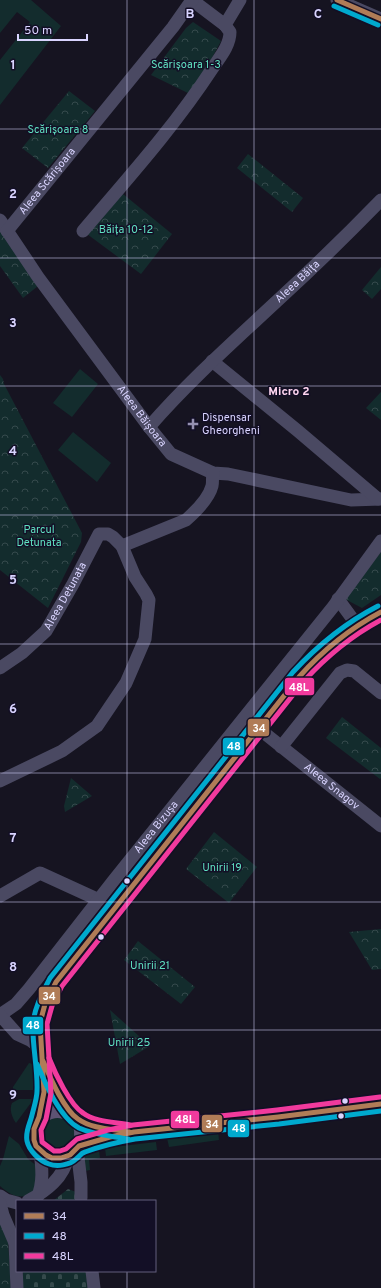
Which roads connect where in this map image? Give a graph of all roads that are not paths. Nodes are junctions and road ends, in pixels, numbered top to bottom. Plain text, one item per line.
1 (192, 0) edge
2 (240, 0) edge
3 (337, 0) edge
4 (381, 19) edge
5 (225, 25) junction
6 (381, 200) edge
7 (4, 226) edge
8 (84, 231) dead end
9 (212, 361) junction
10 (149, 427) junction
11 (213, 473) junction
12 (380, 499) edge
13 (381, 541) edge
14 (122, 546) junction
15 (338, 599) junction
16 (381, 612) edge
17 (357, 625) junction
18 (0, 668) edge
19 (381, 693) edge
20 (258, 728) junction
21 (281, 747) junction
22 (0, 781) edge
23 (381, 826) edge
24 (0, 896) edge
25 (99, 900) junction
26 (0, 1015) edge
27 (42, 1055) junction
28 (381, 1104) edge
29 (39, 1117) junction
30 (76, 1117) junction
31 (131, 1133) junction
32 (40, 1151) junction
33 (73, 1152) junction
34 (0, 1196) edge
35 (34, 1199) edge
36 (82, 1200) edge
37 (0, 1203) edge
38 (16, 1203) edge
39 (16, 1240) edge
40 (17, 1272) edge
41 (92, 1272) edge
42 (17, 1288) edge
43 (94, 1288) edge

1 - 5 street, Aleea Scărișoara
1 - 7 street, Aleea Scărișoara
2 - 5 street
3 - 4 street
5 - 8 street
6 - 9 street, Aleea Băița
7 - 10 street, Aleea Băișoara
9 - 10 street, Aleea Băița
9 - 12 street
10 - 11 street, Aleea Băișoara
11 - 12 street, Aleea Băișoara
11 - 14 street
13 - 15 street, Aleea Bizușa
14 - 18 street, Aleea Detunata
14 - 22 street, Aleea Detunata
15 - 17 street
15 - 25 street, Aleea Bizușa
16 - 17 main road
17 - 20 main road
19 - 21 street
20 - 21 street, Aleea Snagov
20 - 27 main road
21 - 23 street, Aleea Snagov
24 - 25 street
25 - 26 street, Aleea Bizușa
26 - 27 street
27 - 29 main road
27 - 30 main road
28 - 31 main road
29 - 30 main road
29 - 32 main road
30 - 31 main road
30 - 33 main road
31 - 33 main road
32 - 33 main road
32 - 35 street
33 - 35 street
33 - 36 street
34 - 38 street
37 - 39 street
40 - 42 street
41 - 43 street

